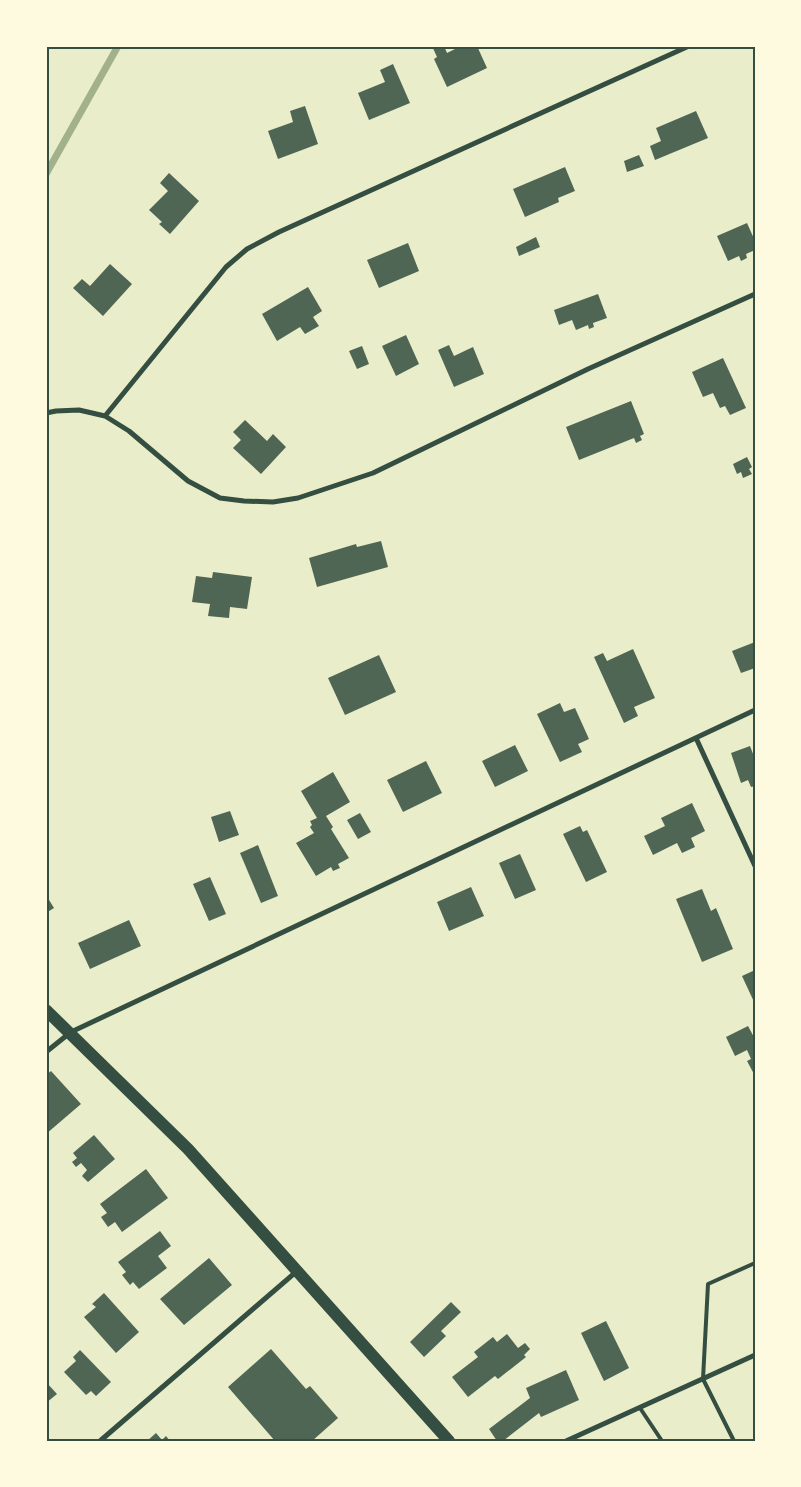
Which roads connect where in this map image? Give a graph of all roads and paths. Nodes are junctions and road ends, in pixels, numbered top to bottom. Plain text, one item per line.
1 (689, 46) edge
2 (755, 294) edge
3 (46, 413) edge
4 (105, 416) junction
5 (755, 710) edge
6 (696, 738) junction
7 (755, 866) edge
8 (46, 1010) edge
9 (71, 1032) junction
10 (46, 1052) edge
11 (755, 1263) edge
12 (298, 1271) junction
13 (755, 1355) edge
14 (703, 1379) junction
15 (640, 1408) junction
16 (100, 1441) edge
17 (449, 1441) edge
18 (566, 1441) edge
19 (662, 1441) edge
20 (734, 1441) edge

1 - 4 street
2 - 4 street
3 - 4 street
5 - 6 street
6 - 7 street
6 - 9 street
8 - 9 main road
9 - 10 street
9 - 12 main road
11 - 14 lane
12 - 16 street
12 - 17 main road
13 - 14 street
14 - 15 street
14 - 20 lane
15 - 18 street
15 - 19 lane

